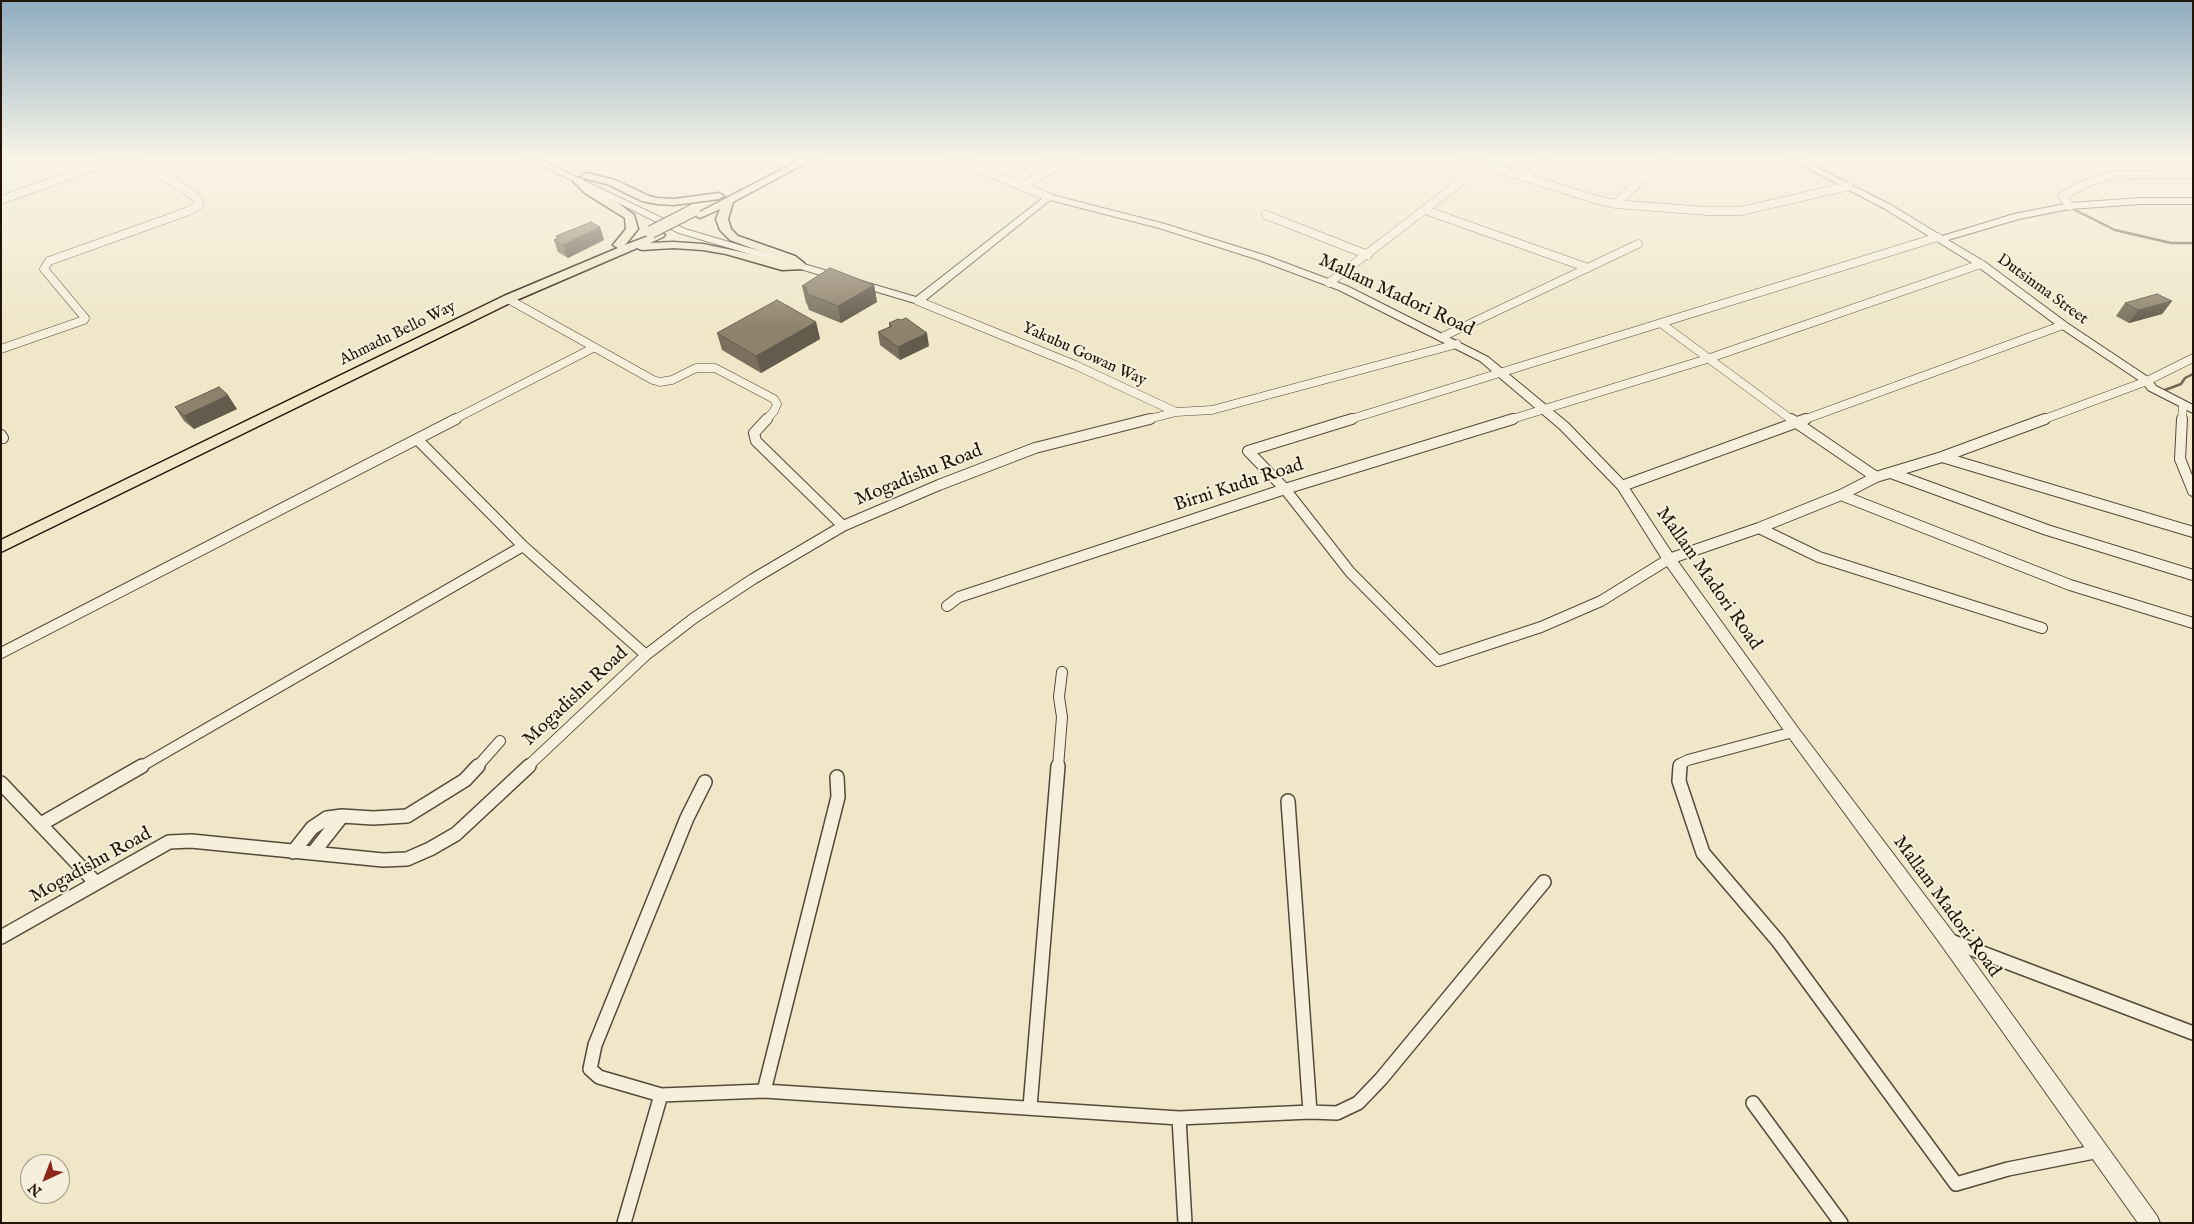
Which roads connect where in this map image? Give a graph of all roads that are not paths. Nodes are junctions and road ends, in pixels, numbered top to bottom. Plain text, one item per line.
1 (180, 214) edge
2 (626, 214) edge
3 (648, 214) edge
4 (693, 214) edge
5 (722, 214) edge
6 (1027, 214) edge
7 (1115, 214) edge
8 (1420, 214) edge
9 (1437, 214) edge
10 (1898, 214) edge
11 (2027, 214) edge
12 (1266, 215) dead end
13 (1940, 238) junction
14 (1638, 244) dead end
15 (622, 247) junction
16 (1368, 255) junction
17 (1982, 264) junction
18 (800, 266) junction
19 (1588, 268) junction
20 (1329, 283) junction
21 (508, 300) junction
22 (918, 301) junction
23 (1662, 324) junction
24 (2063, 325) junction
25 (1442, 337) junction
26 (1456, 344) junction
27 (593, 348) junction
28 (1, 349) edge
29 (2193, 358) edge
30 (1707, 359) junction
31 (1501, 373) junction
32 (2147, 381) junction
33 (2188, 408) edge
34 (1546, 410) junction
35 (1176, 412) junction
36 (1795, 422) junction
37 (417, 439) junction
38 (1942, 456) junction
39 (1891, 473) junction
40 (1876, 477) junction
41 (1622, 486) junction
42 (1285, 489) junction
43 (2193, 490) edge
44 (1842, 495) junction
45 (843, 526) junction
46 (1759, 528) junction
47 (2193, 532) edge
48 (1, 536) edge
49 (523, 546) junction
50 (1, 547) edge
51 (1668, 559) junction
52 (2193, 575) edge
53 (947, 606) dead end
54 (2193, 623) edge
55 (2042, 628) dead end
56 (1, 653) edge
57 (646, 655) junction
58 (1062, 672) dead end
59 (1793, 732) junction
60 (500, 740) dead end
61 (837, 778) dead end
62 (705, 782) dead end
63 (1, 783) edge
64 (1288, 801) dead end
65 (342, 816) junction
66 (41, 824) junction
67 (293, 852) junction
68 (313, 854) junction
69 (1544, 882) dead end
70 (96, 883) junction
71 (1, 937) edge
72 (1948, 940) junction
73 (2193, 1033) edge
74 (764, 1091) junction
75 (661, 1095) junction
76 (1753, 1103) dead end
77 (1030, 1107) junction
78 (1310, 1112) junction
79 (1179, 1118) junction
80 (2099, 1151) junction
81 (624, 1223) edge
82 (1185, 1223) edge
83 (1840, 1223) edge
84 (2150, 1223) edge

1 - 28 street
2 - 15 main road
3 - 18 street, Yakubu Gowan Way
4 - 15 main road, Ahmadu Bello Way
5 - 18 main road
6 - 22 street
7 - 20 street, Mallam Madori Road
8 - 16 street
9 - 19 street
10 - 13 street, Dutsinma Street
11 - 13 street
12 - 16 street
13 - 17 street, Dutsinma Street
13 - 23 street
14 - 19 street
15 - 18 main road
15 - 21 main road, Ahmadu Bello Way
15 - 48 main road, Ahmadu Bello Way
16 - 20 street
17 - 24 street, Dutsinma Street
17 - 30 street, Birni Kudu Road
18 - 22 street, Yakubu Gowan Way
19 - 25 street
20 - 25 street, Mallam Madori Road
21 - 27 street
21 - 50 main road, Ahmadu Bello Way
22 - 35 street, Yakubu Gowan Way
23 - 30 street
23 - 31 street
24 - 32 street, Dutsinma Street
24 - 36 street
25 - 26 street, Mallam Madori Road
26 - 31 street, Mallam Madori Road
26 - 35 street, Yakubu Gowan Way
27 - 37 street
27 - 45 street
29 - 32 street
30 - 34 street, Birni Kudu Road
30 - 36 street
31 - 34 street, Mallam Madori Road
31 - 42 street
32 - 33 street, Dutsinma Street
32 - 38 street
33 - 43 street
34 - 41 street, Mallam Madori Road
34 - 42 street, Birni Kudu Road
35 - 45 street, Mogadishu Road
36 - 40 street
36 - 41 street
37 - 49 street
37 - 56 street
38 - 39 street
38 - 47 street
39 - 40 street
39 - 52 street
40 - 44 street
41 - 51 street, Mallam Madori Road
42 - 51 street
42 - 53 street, Birni Kudu Road
44 - 46 street
44 - 54 street
45 - 57 street, Mogadishu Road
46 - 51 street
46 - 55 street
49 - 57 street
49 - 66 street
51 - 59 street, Mallam Madori Road
57 - 68 street, Mogadishu Road
58 - 77 street
59 - 72 street, Mallam Madori Road
59 - 80 street
60 - 65 street
61 - 74 street
62 - 75 street
63 - 66 street
64 - 78 street
65 - 67 street
65 - 68 street
66 - 70 street
67 - 68 street, Mogadishu Road
67 - 70 street, Mogadishu Road
69 - 78 street
70 - 71 street, Mogadishu Road
72 - 73 street
72 - 80 street, Mallam Madori Road
74 - 75 street
74 - 77 street
75 - 81 street
76 - 83 street
77 - 79 street
78 - 79 street
79 - 82 street
80 - 84 street, Mallam Madori Road

